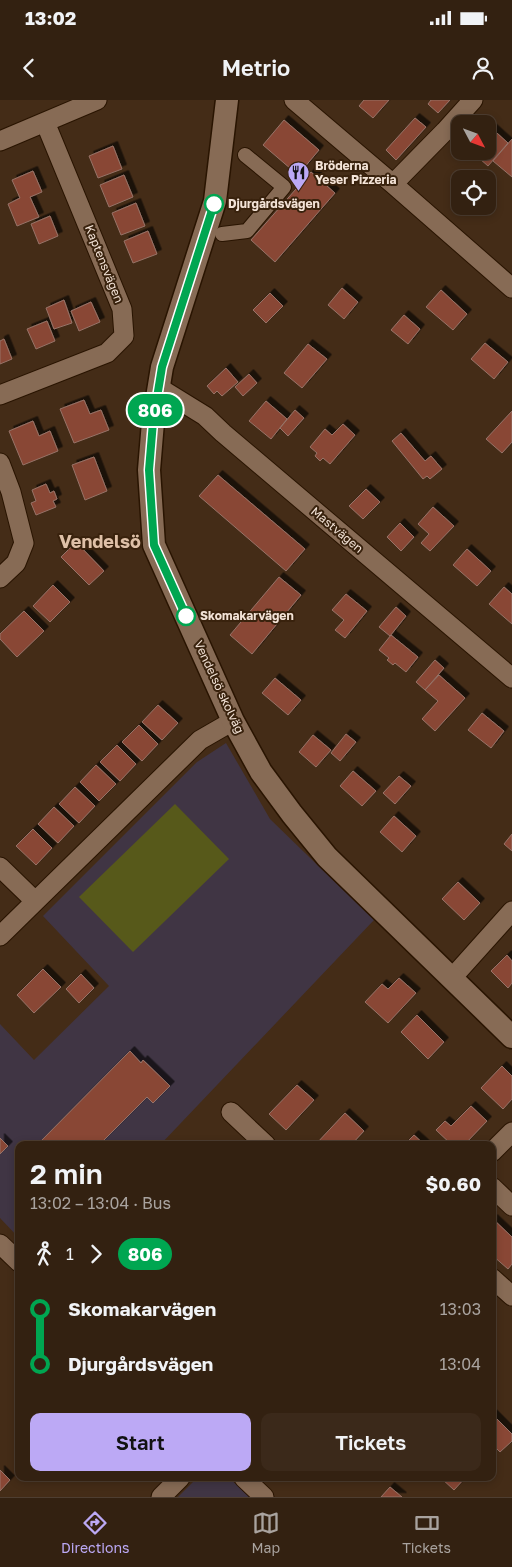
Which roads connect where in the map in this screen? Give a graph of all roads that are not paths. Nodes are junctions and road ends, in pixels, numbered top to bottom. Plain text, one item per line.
1 (98, 100) edge
2 (227, 100) edge
3 (294, 100) edge
4 (473, 100) edge
5 (45, 122) junction
6 (0, 141) edge
7 (244, 155) dead end
8 (393, 184) junction
9 (222, 234) dead end
10 (512, 288) edge
11 (158, 387) junction
12 (0, 395) edge
13 (0, 463) edge
14 (0, 578) edge
15 (512, 678) edge
16 (233, 721) junction
17 (0, 867) edge
18 (35, 901) junction
19 (512, 911) edge
20 (0, 936) edge
21 (458, 972) junction
22 (512, 1037) edge
23 (231, 1112) dead end
24 (512, 1132) edge
25 (262, 1141) edge
26 (496, 1148) edge
27 (496, 1191) edge
28 (512, 1206) edge
29 (0, 1244) edge
30 (15, 1258) edge
31 (496, 1282) edge
32 (512, 1296) edge
33 (177, 1481) edge
34 (247, 1481) edge
35 (161, 1497) edge
36 (264, 1497) edge

1 - 5 street
2 - 11 street, Vendelsö skolväg
3 - 8 street
4 - 8 street
5 - 6 street
5 - 12 street, Kaptensvägen
7 - 9 street
8 - 10 street
11 - 15 street, Mastvägen
11 - 16 street, Vendelsö skolväg
13 - 14 street
16 - 18 street
16 - 21 street, Vendelsö skolväg
17 - 18 street
18 - 20 street
19 - 21 street
21 - 22 street, Vendelsö skolväg
23 - 25 street
24 - 26 street
27 - 28 street
29 - 30 street
31 - 32 street
33 - 35 street
34 - 36 street

